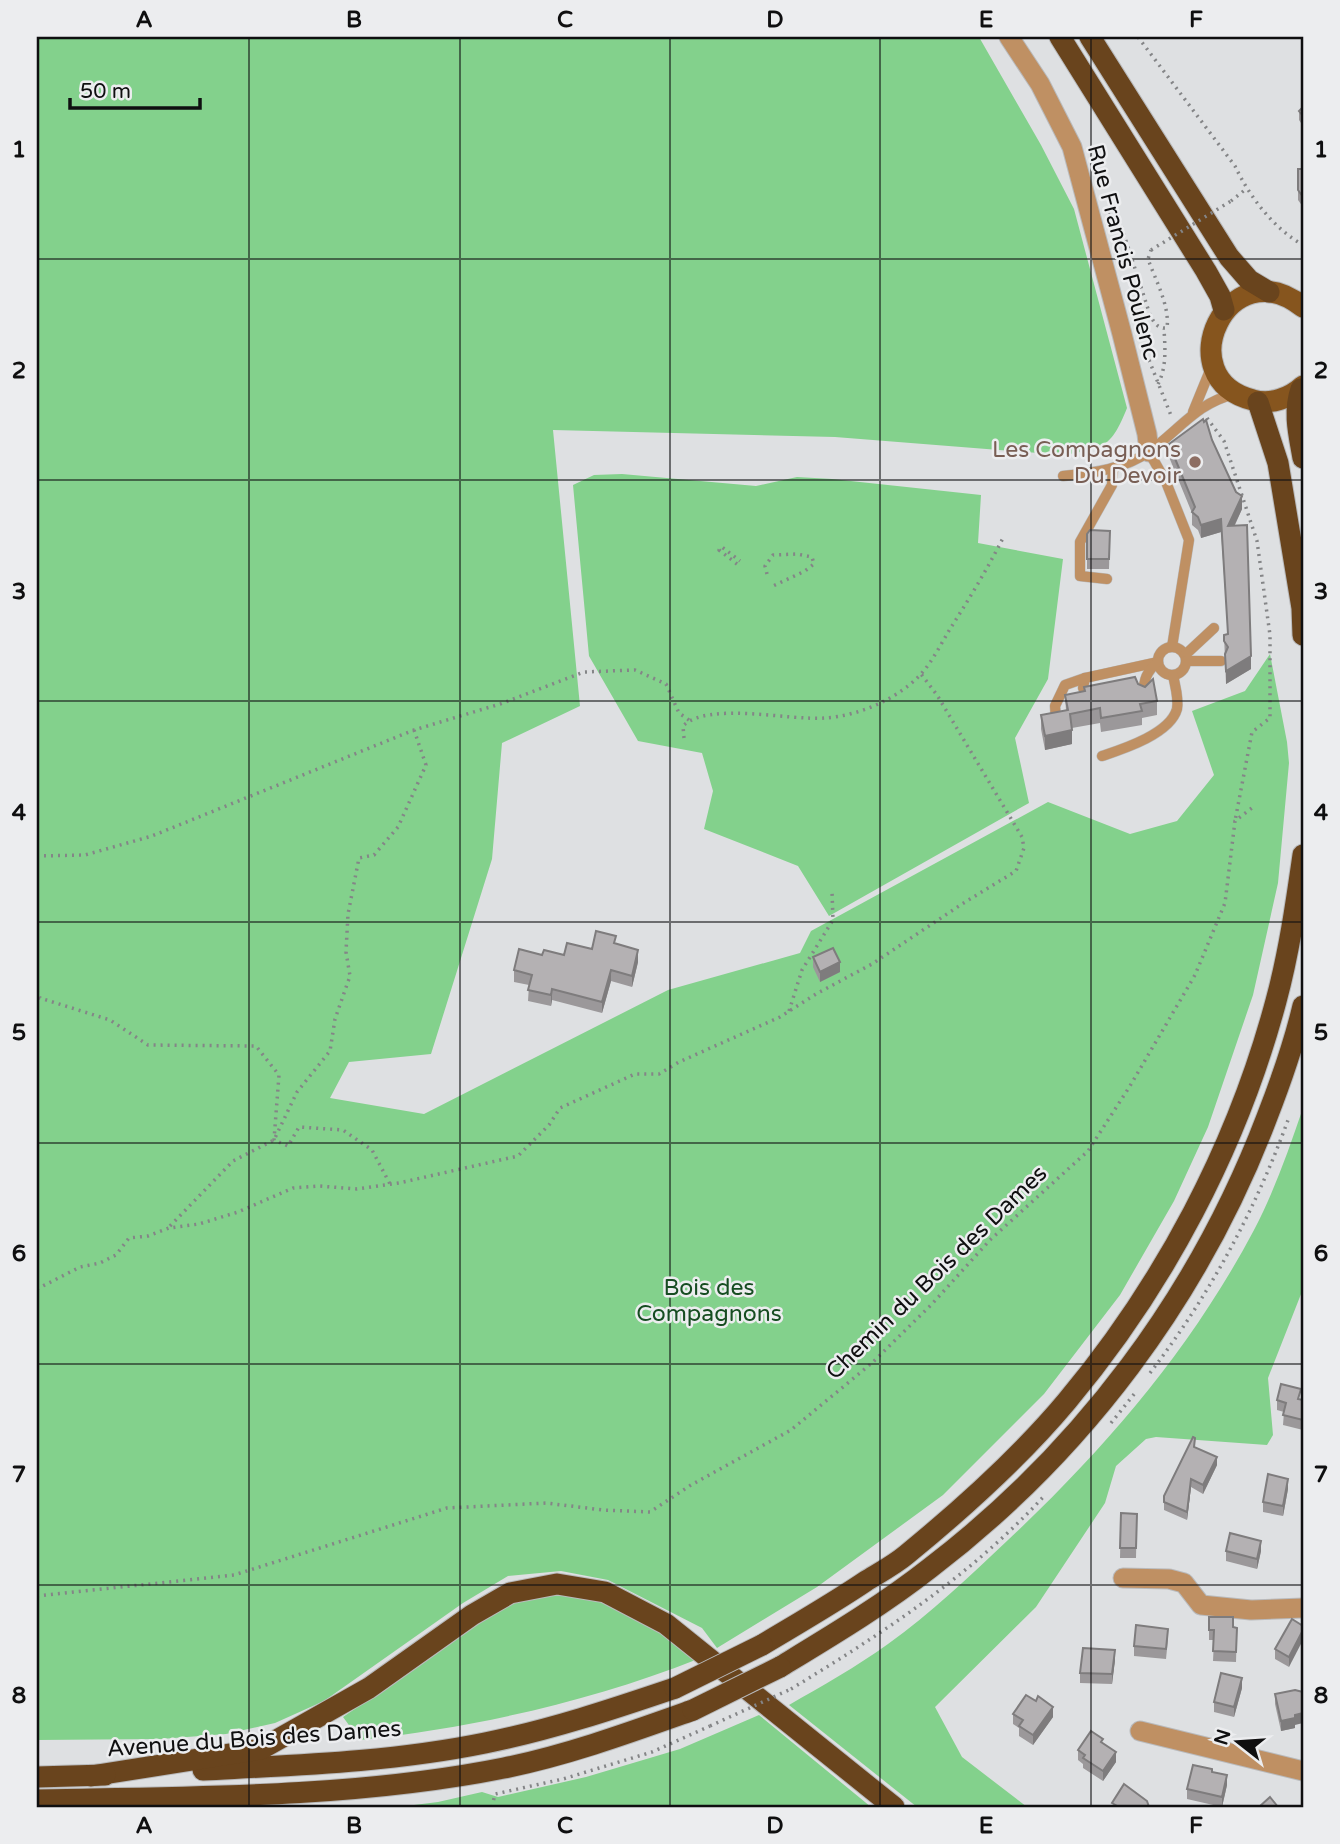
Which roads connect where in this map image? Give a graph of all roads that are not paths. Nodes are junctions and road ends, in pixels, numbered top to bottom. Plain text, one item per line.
1 (1009, 37) edge
2 (1060, 37) edge
3 (1090, 37) edge
4 (1269, 292) junction
5 (1303, 307) edge
6 (1224, 310) junction
7 (1213, 363) junction
8 (1302, 388) edge
9 (1237, 394) junction
10 (1258, 401) junction
11 (1193, 413) junction
12 (1149, 452) junction
13 (1303, 458) edge
14 (1113, 468) junction
15 (1063, 476) dead end
16 (1107, 579) dead end
17 (1214, 628) dead end
18 (1303, 635) edge
19 (1172, 647) junction
20 (1185, 658) junction
21 (1221, 661) dead end
22 (1158, 662) junction
23 (1173, 675) junction
24 (1144, 694) edge
25 (1056, 720) edge
26 (1102, 756) dead end
27 (1303, 855) edge
28 (1303, 1006) edge
29 (1123, 1578) dead end
30 (1303, 1608) edge
31 (1140, 1731) dead end
32 (1303, 1771) edge
33 (91, 1776) junction
34 (37, 1777) edge
35 (37, 1800) edge
36 (80, 1800) junction
37 (112, 1807) edge
38 (894, 1807) edge

1 - 12 street, Rue Francis Poulenc
2 - 6 highway
3 - 4 highway
4 - 5 main road
4 - 6 main road
6 - 7 main road
7 - 9 main road
7 - 11 lane
8 - 10 main road
8 - 13 highway
9 - 10 main road
9 - 11 lane
10 - 18 highway
11 - 12 lane
12 - 14 lane
12 - 19 lane
14 - 15 lane
14 - 16 lane
17 - 20 lane
19 - 20 lane
19 - 22 lane
20 - 21 lane
20 - 23 lane
22 - 23 lane
22 - 24 lane
22 - 25 lane
23 - 26 lane
27 - 33 highway, Avenue du Bois des Dames, bridge
28 - 36 highway, bridge
29 - 30 street
31 - 32 street
33 - 34 highway, Avenue du Bois des Dames
33 - 38 highway
35 - 36 highway
36 - 37 highway

